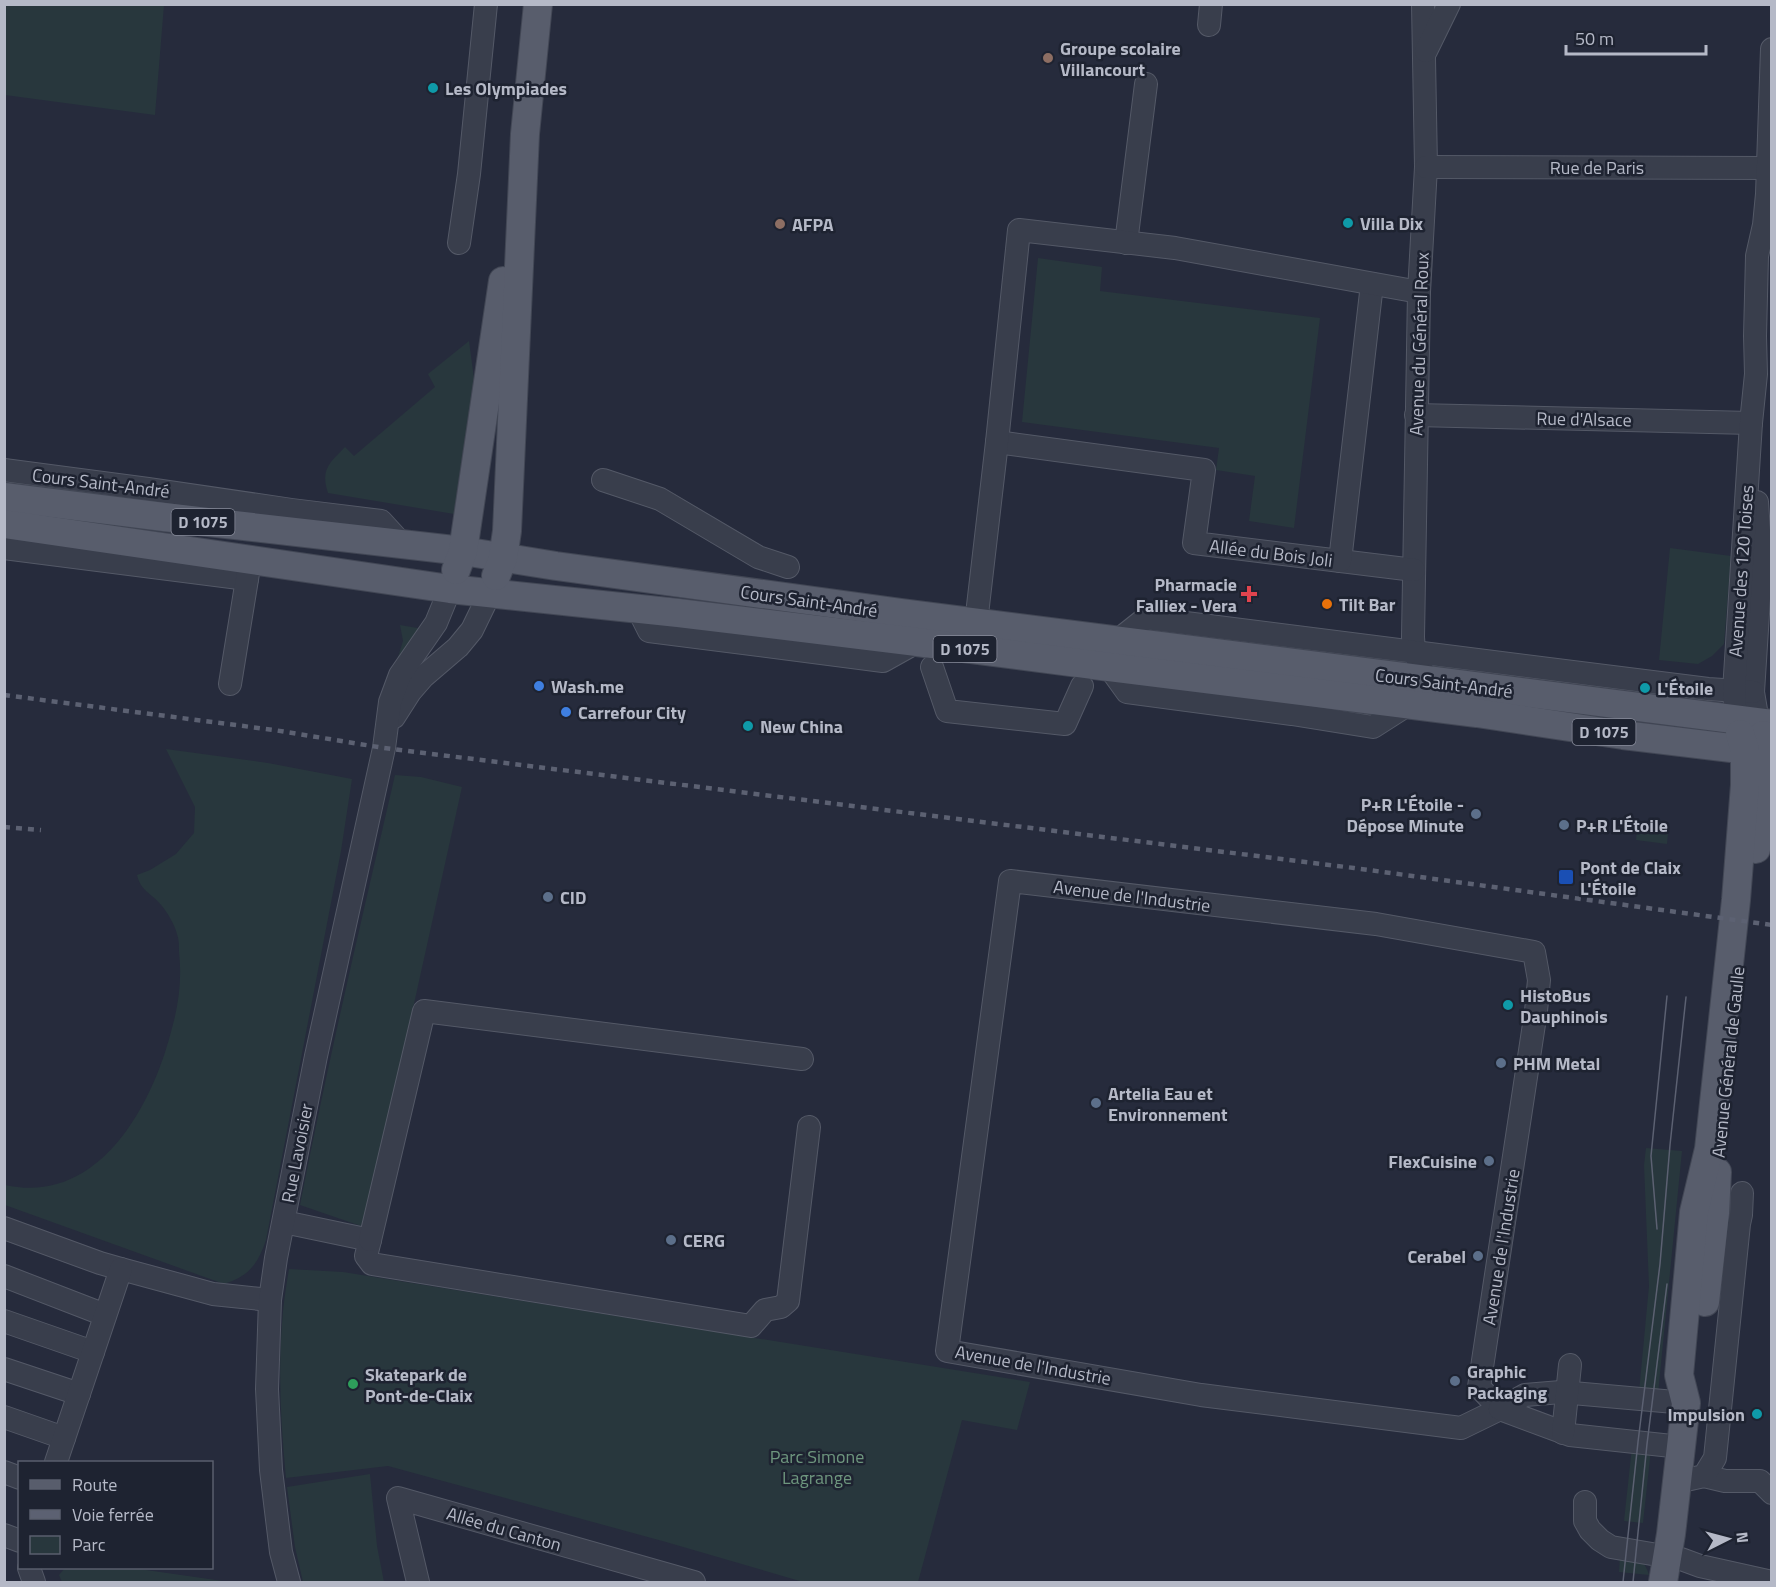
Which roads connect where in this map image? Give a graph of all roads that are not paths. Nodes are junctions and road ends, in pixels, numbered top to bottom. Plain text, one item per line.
1 (486, 4) edge
2 (538, 4) edge
3 (1423, 4) edge
4 (1449, 4) edge
5 (1772, 49) edge
6 (1424, 55) junction
7 (1146, 84) dead end
8 (525, 134) junction
9 (1426, 167) junction
10 (1767, 168) junction
11 (1769, 194) edge
12 (459, 243) dead end
13 (1126, 243) junction
14 (1372, 284) junction
15 (1419, 292) junction
16 (1763, 360) edge
17 (1416, 415) junction
18 (1751, 423) junction
19 (998, 442) junction
20 (4, 470) edge
21 (149, 480) junction
22 (603, 480) dead end
23 (4, 496) edge
24 (164, 517) junction
25 (4, 524) edge
26 (402, 544) junction
27 (4, 548) edge
28 (463, 551) junction
29 (502, 558) junction
30 (1340, 561) junction
31 (248, 569) junction
32 (1414, 570) junction
33 (450, 590) junction
34 (489, 595) junction
35 (784, 598) junction
36 (976, 623) junction
37 (1414, 651) junction
38 (1113, 654) junction
39 (932, 667) dead end
40 (1427, 681) junction
41 (230, 684) dead end
42 (1082, 686) dead end
43 (1744, 691) junction
44 (1324, 694) junction
45 (1409, 704) junction
46 (1292, 714) junction
47 (1755, 722) edge
48 (387, 728) junction
49 (1762, 752) edge
50 (802, 1059) dead end
51 (809, 1127) dead end
52 (1720, 1188) junction
53 (284, 1221) junction
54 (4, 1228) edge
55 (370, 1240) junction
56 (121, 1269) junction
57 (4, 1276) edge
58 (270, 1300) junction
59 (105, 1315) junction
60 (4, 1321) edge
61 (93, 1352) junction
62 (1570, 1365) dead end
63 (4, 1369) edge
64 (1567, 1392) junction
65 (79, 1394) junction
66 (1686, 1403) junction
67 (1500, 1409) junction
68 (4, 1417) edge
69 (1563, 1433) junction
70 (64, 1438) junction
71 (1681, 1447) junction
72 (56, 1461) edge
73 (1691, 1479) junction
74 (1772, 1493) edge
75 (1585, 1502) dead end
76 (1666, 1569) edge
77 (289, 1582) edge
78 (418, 1582) edge
79 (694, 1582) edge
80 (1772, 1582) edge

1 - 12 street
2 - 8 main road
3 - 6 street, Avenue du Général Roux
4 - 6 street
5 - 10 street, Avenue des 120 Toises
6 - 9 street, Avenue du Général Roux
7 - 13 street
8 - 28 main road
8 - 29 main road
9 - 10 street, Rue de Paris
9 - 15 street, Avenue du Général Roux
10 - 11 street, Avenue des 120 Toises
11 - 16 street, Avenue des 120 Toises
13 - 14 street
13 - 19 street
14 - 15 street
14 - 30 street
15 - 17 street, Avenue du Général Roux
16 - 18 street, Avenue des 120 Toises
17 - 18 street, Rue d'Alsace
17 - 32 street, Avenue du Général Roux
18 - 43 street, Avenue des 120 Toises
19 - 30 street, Allée du Bois Joli
19 - 36 street
20 - 21 street, Cours Saint-André
21 - 24 street
21 - 26 street, Cours Saint-André
22 - 35 street
23 - 24 main road, Cours Saint-André / D 1075
24 - 26 main road, Cours Saint-André / D 1075
25 - 31 main road, Cours Saint-André / D 1075
26 - 28 main road, Cours Saint-André / D 1075
27 - 31 street, Cours Saint-André
28 - 29 main road, Cours Saint-André / D 1075
28 - 33 main road
29 - 34 main road
29 - 35 main road, Cours Saint-André / D 1075
30 - 32 street, Allée du Bois Joli
31 - 33 main road, Cours Saint-André / D 1075
31 - 41 street
32 - 37 street, Avenue du Général Roux
33 - 34 main road, Cours Saint-André / D 1075
33 - 48 street, Rue Lavoisier
34 - 38 main road, Cours Saint-André / D 1075
34 - 48 street, Rue Lavoisier
35 - 36 main road, Cours Saint-André / D 1075
36 - 38 main road, Cours Saint-André / D 1075
37 - 38 street, Cours Saint-André
37 - 40 street, Avenue du Général Roux
37 - 43 street, Cours Saint-André
38 - 40 main road, Cours Saint-André / D 1075
38 - 44 main road, Cours Saint-André / D 1075
38 - 46 street, Cours Saint-André
39 - 42 street
40 - 47 main road, Cours Saint-André / D 1075
43 - 47 street, Avenue des 120 Toises
44 - 45 main road, Cours Saint-André / D 1075
44 - 46 street
45 - 46 street, Cours Saint-André
45 - 49 main road, Cours Saint-André / D 1075
47 - 49 main road, Avenue Général de Gaulle
48 - 53 street, Rue Lavoisier
49 - 52 main road, Avenue Général de Gaulle
50 - 55 street
51 - 55 street
52 - 66 main road, Avenue Général de Gaulle
52 - 73 street
53 - 55 street
53 - 58 street, Rue Lavoisier
54 - 56 street
56 - 58 street
56 - 59 street
57 - 59 street
58 - 77 street, Rue Lavoisier
59 - 61 street
60 - 61 street
61 - 65 street
62 - 64 street
63 - 65 street
64 - 66 street
64 - 67 street
64 - 69 street
65 - 70 street
66 - 71 main road, Avenue Général de Gaulle
67 - 67 street, Avenue de l'Industrie
67 - 69 street
68 - 70 street
69 - 71 street
70 - 72 street
71 - 73 main road, Avenue Général de Gaulle
73 - 74 street
73 - 76 main road, Avenue Général de Gaulle
75 - 76 street
76 - 80 street
78 - 79 street, Allée du Canton

